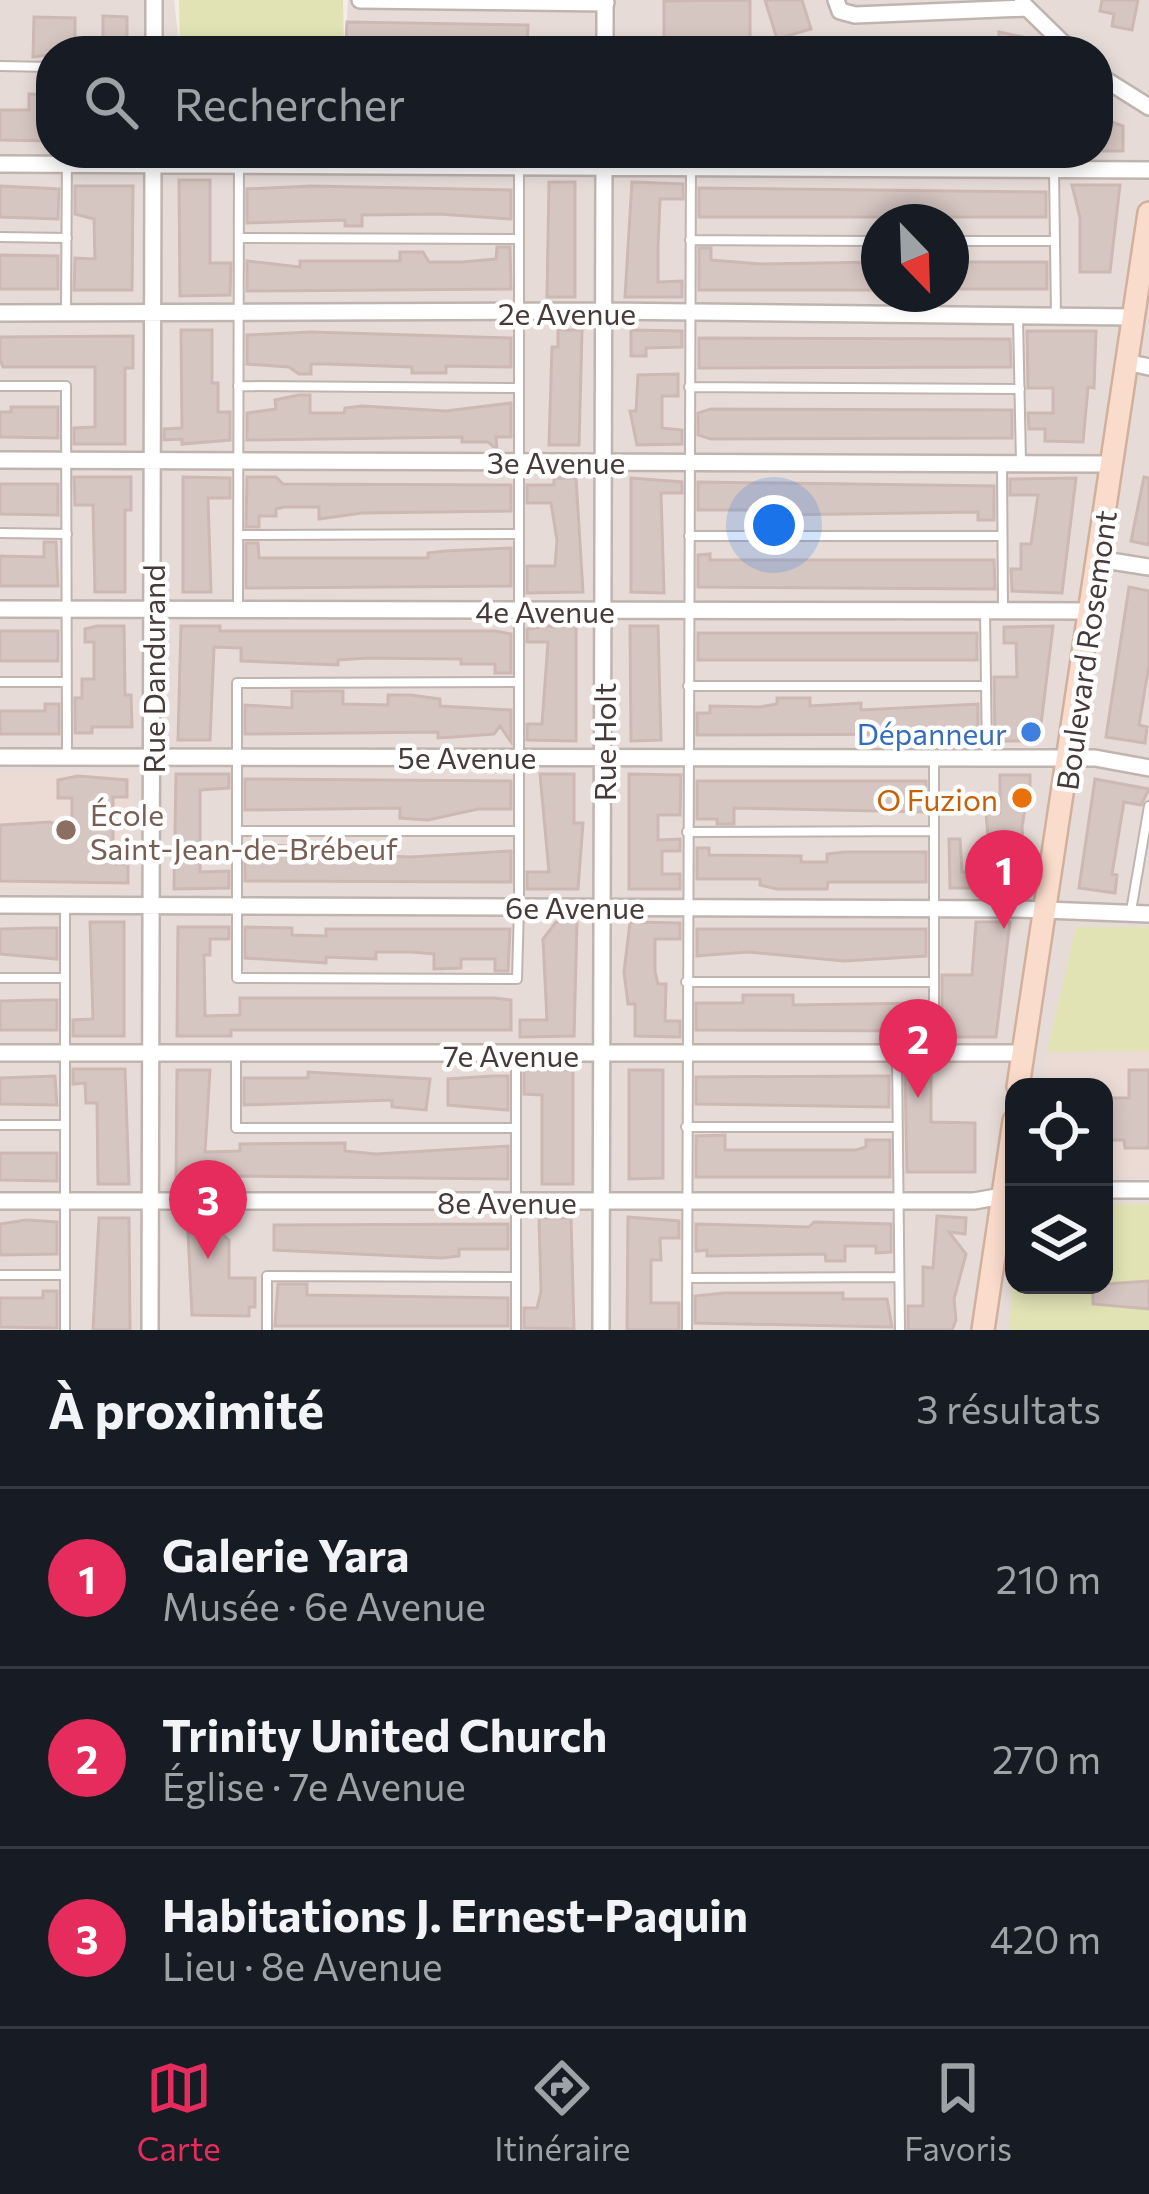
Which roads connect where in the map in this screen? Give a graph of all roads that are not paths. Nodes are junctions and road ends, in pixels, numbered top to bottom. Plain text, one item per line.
1 (154, 0) edge
2 (836, 0) edge
3 (606, 1) edge
4 (360, 2) edge
5 (1023, 4) edge
6 (885, 6) edge
7 (154, 36) edge
8 (605, 36) edge
9 (1056, 36) edge
10 (0, 66) edge
11 (36, 67) edge
12 (1113, 84) edge
13 (1149, 107) edge
14 (36, 161) edge
15 (0, 164) edge
16 (67, 168) edge
17 (153, 168) edge
18 (239, 168) edge
19 (519, 168) edge
20 (604, 168) edge
21 (691, 168) edge
22 (1044, 168) edge
23 (1113, 168) edge
24 (1149, 170) edge
25 (1149, 213) edge
26 (0, 237) edge
27 (67, 238) junction
28 (238, 238) junction
29 (519, 239) junction
30 (690, 240) junction
31 (861, 241) edge
32 (969, 241) edge
33 (1054, 242) junction
34 (156, 311) junction
35 (603, 311) junction
36 (519, 312) junction
37 (690, 312) junction
38 (0, 313) edge
39 (66, 313) junction
40 (238, 313) junction
41 (1018, 316) junction
42 (1056, 316) junction
43 (1133, 317) junction
44 (1126, 362) junction
45 (1149, 367) edge
46 (0, 386) edge
47 (238, 386) junction
48 (689, 387) junction
49 (519, 388) junction
50 (1020, 389) junction
51 (0, 460) edge
52 (66, 460) junction
53 (603, 460) junction
54 (152, 461) junction
55 (519, 461) junction
56 (689, 461) junction
57 (238, 462) junction
58 (1002, 463) junction
59 (1021, 463) junction
60 (1112, 464) junction
61 (0, 533) edge
62 (67, 534) junction
63 (518, 534) junction
64 (238, 535) junction
65 (689, 536) junction
66 (1002, 536) junction
67 (1098, 559) junction
68 (1149, 567) edge
69 (0, 609) edge
70 (66, 609) junction
71 (238, 609) junction
72 (152, 610) junction
73 (519, 610) junction
74 (603, 610) junction
75 (688, 610) junction
76 (994, 610) junction
77 (1090, 610) junction
78 (0, 682) edge
79 (67, 682) junction
80 (518, 682) junction
81 (688, 686) junction
82 (986, 686) junction
83 (518, 756) junction
84 (0, 757) edge
85 (67, 757) junction
86 (152, 757) junction
87 (237, 757) junction
88 (687, 757) junction
89 (987, 757) junction
90 (603, 758) junction
91 (934, 758) junction
92 (1069, 758) junction
93 (1149, 768) edge
94 (1149, 806) edge
95 (237, 831) junction
96 (518, 831) junction
97 (934, 831) junction
98 (687, 832) junction
99 (151, 904) junction
100 (237, 904) junction
101 (0, 905) edge
102 (65, 906) junction
103 (519, 906) junction
104 (687, 907) junction
105 (603, 908) junction
106 (934, 908) junction
107 (1047, 910) junction
108 (1130, 914) junction
109 (1149, 914) edge
110 (0, 978) edge
111 (64, 978) junction
112 (686, 982) junction
113 (934, 982) junction
114 (934, 1052) junction
115 (0, 1053) edge
116 (65, 1053) junction
117 (151, 1053) junction
118 (236, 1053) junction
119 (602, 1053) junction
120 (686, 1053) junction
121 (897, 1053) junction
122 (1023, 1053) junction
123 (516, 1054) junction
124 (1019, 1078) edge
125 (0, 1125) edge
126 (65, 1125) junction
127 (686, 1127) junction
128 (897, 1127) junction
129 (516, 1128) junction
130 (1113, 1190) edge
131 (1149, 1190) edge
132 (1005, 1195) edge
133 (516, 1201) junction
134 (601, 1201) junction
135 (686, 1201) junction
136 (898, 1201) junction
137 (0, 1202) edge
138 (65, 1202) junction
139 (151, 1202) junction
140 (1005, 1216) edge
141 (0, 1275) edge
142 (65, 1275) junction
143 (515, 1277) junction
144 (899, 1277) junction
145 (687, 1278) junction
146 (65, 1330) edge
147 (150, 1330) edge
148 (267, 1330) edge
149 (516, 1330) edge
150 (601, 1330) edge
151 (687, 1330) edge
152 (900, 1330) edge
153 (983, 1330) edge

1 - 7 street
2 - 6 street
3 - 4 street
3 - 8 street
5 - 6 street
5 - 9 street
10 - 11 lane
12 - 13 street
14 - 15 street
16 - 27 lane
17 - 34 street, Rue Dandurand
18 - 28 lane
19 - 29 lane
20 - 35 street, Rue Holt
21 - 30 lane
22 - 33 lane
23 - 24 street
25 - 43 main road, Boulevard Rosemont
26 - 27 lane
27 - 39 lane
28 - 29 lane
28 - 40 lane
29 - 36 lane
30 - 31 lane
30 - 37 lane
32 - 33 lane
33 - 42 lane
34 - 39 street, 2e Avenue
34 - 40 street, 2e Avenue
34 - 54 street, Rue Dandurand
35 - 36 street, 2e Avenue
35 - 37 street, 2e Avenue
35 - 53 street, Rue Holt
36 - 40 street, 2e Avenue
36 - 49 lane
37 - 41 street, 2e Avenue
37 - 48 lane
38 - 39 street, 2e Avenue
40 - 47 lane
41 - 42 street, 2e Avenue
41 - 50 lane
42 - 43 street, 2e Avenue
43 - 44 main road, Boulevard Rosemont
44 - 45 street
44 - 60 main road, Boulevard Rosemont
46 - 52 lane
47 - 49 lane
47 - 57 lane
48 - 50 lane
48 - 56 lane
49 - 55 lane
50 - 59 lane
51 - 52 street, 3e Avenue
52 - 54 street, 3e Avenue
52 - 62 lane
53 - 55 street, 3e Avenue
53 - 56 street, 3e Avenue
53 - 74 street, Rue Holt
54 - 57 street, 3e Avenue
54 - 72 street, Rue Dandurand
55 - 57 street, 3e Avenue
55 - 63 lane
56 - 58 street, 3e Avenue
56 - 65 lane
57 - 64 lane
58 - 59 street, 3e Avenue
58 - 66 lane
59 - 60 street, 3e Avenue
60 - 67 main road, Boulevard Rosemont
61 - 62 lane
62 - 70 lane
63 - 64 lane
63 - 73 lane
64 - 71 lane
65 - 66 lane
65 - 75 lane
66 - 76 lane
67 - 68 street
67 - 77 main road, Boulevard Rosemont
69 - 70 street, 4e Avenue
70 - 72 street, 4e Avenue
70 - 79 lane
71 - 72 street, 4e Avenue
71 - 73 street, 4e Avenue
72 - 86 street, Rue Dandurand
73 - 74 street, 4e Avenue
73 - 80 lane
74 - 75 street, 4e Avenue
74 - 90 street, Rue Holt
75 - 76 street, 4e Avenue
75 - 81 lane
76 - 77 street, 4e Avenue
76 - 82 lane
77 - 92 main road, Boulevard Rosemont
78 - 79 lane
79 - 85 lane
80 - 83 lane
80 - 87 lane
81 - 82 lane
81 - 88 lane
82 - 89 lane
83 - 87 street, 5e Avenue
83 - 90 street, 5e Avenue
83 - 96 lane
84 - 85 street, 5e Avenue
85 - 86 street, 5e Avenue
86 - 87 street, 5e Avenue
86 - 99 street, Rue Dandurand
87 - 95 lane
88 - 90 street, 5e Avenue
88 - 91 street, 5e Avenue
88 - 98 lane
89 - 91 street, 5e Avenue
89 - 92 street, 5e Avenue
90 - 105 street, Rue Holt
91 - 97 lane
92 - 93 street, 5e Avenue
92 - 107 main road, Boulevard Rosemont
94 - 108 lane
95 - 96 lane
95 - 100 lane
96 - 103 lane
97 - 98 lane
97 - 106 lane
98 - 104 lane
99 - 100 street, 6e Avenue
99 - 102 street, 6e Avenue
99 - 117 street, Rue Dandurand
100 - 103 street, 6e Avenue
100 - 103 lane
101 - 102 street, 6e Avenue
102 - 111 lane
103 - 105 street, 6e Avenue
104 - 105 street, 6e Avenue
104 - 106 street, 6e Avenue
104 - 112 lane
105 - 119 street, Rue Holt
106 - 107 street, 6e Avenue
106 - 113 lane
107 - 108 street, 6e Avenue
107 - 122 main road, Boulevard Rosemont
108 - 109 street, 6e Avenue
110 - 111 lane
111 - 116 lane
112 - 113 lane
112 - 120 lane
113 - 114 lane
114 - 121 street, 7e Avenue
114 - 122 street, 7e Avenue
115 - 116 street, 7e Avenue
116 - 117 street, 7e Avenue
116 - 126 lane
117 - 118 street, 7e Avenue
117 - 139 street, Rue Dandurand
118 - 123 street, 7e Avenue
118 - 129 lane
119 - 120 street, 7e Avenue
119 - 123 street, 7e Avenue
119 - 134 street, Rue Holt
120 - 121 street, 7e Avenue
120 - 127 lane
121 - 128 lane
122 - 124 main road, Boulevard Rosemont
123 - 129 lane
125 - 126 lane
126 - 138 lane
127 - 128 lane
127 - 135 lane
128 - 136 lane
129 - 133 lane
130 - 131 street
132 - 136 street, 8e Avenue
133 - 134 street, 8e Avenue
133 - 139 street, 8e Avenue
133 - 143 lane
134 - 135 street, 8e Avenue
134 - 150 street, Rue Holt
135 - 136 street, 8e Avenue
135 - 145 lane
136 - 144 lane
137 - 138 street, 8e Avenue
138 - 139 street, 8e Avenue
138 - 142 lane
139 - 147 street, Rue Dandurand
140 - 153 main road
141 - 142 lane
142 - 146 lane
143 - 148 lane
143 - 149 lane
144 - 145 lane
144 - 152 lane
145 - 151 lane

